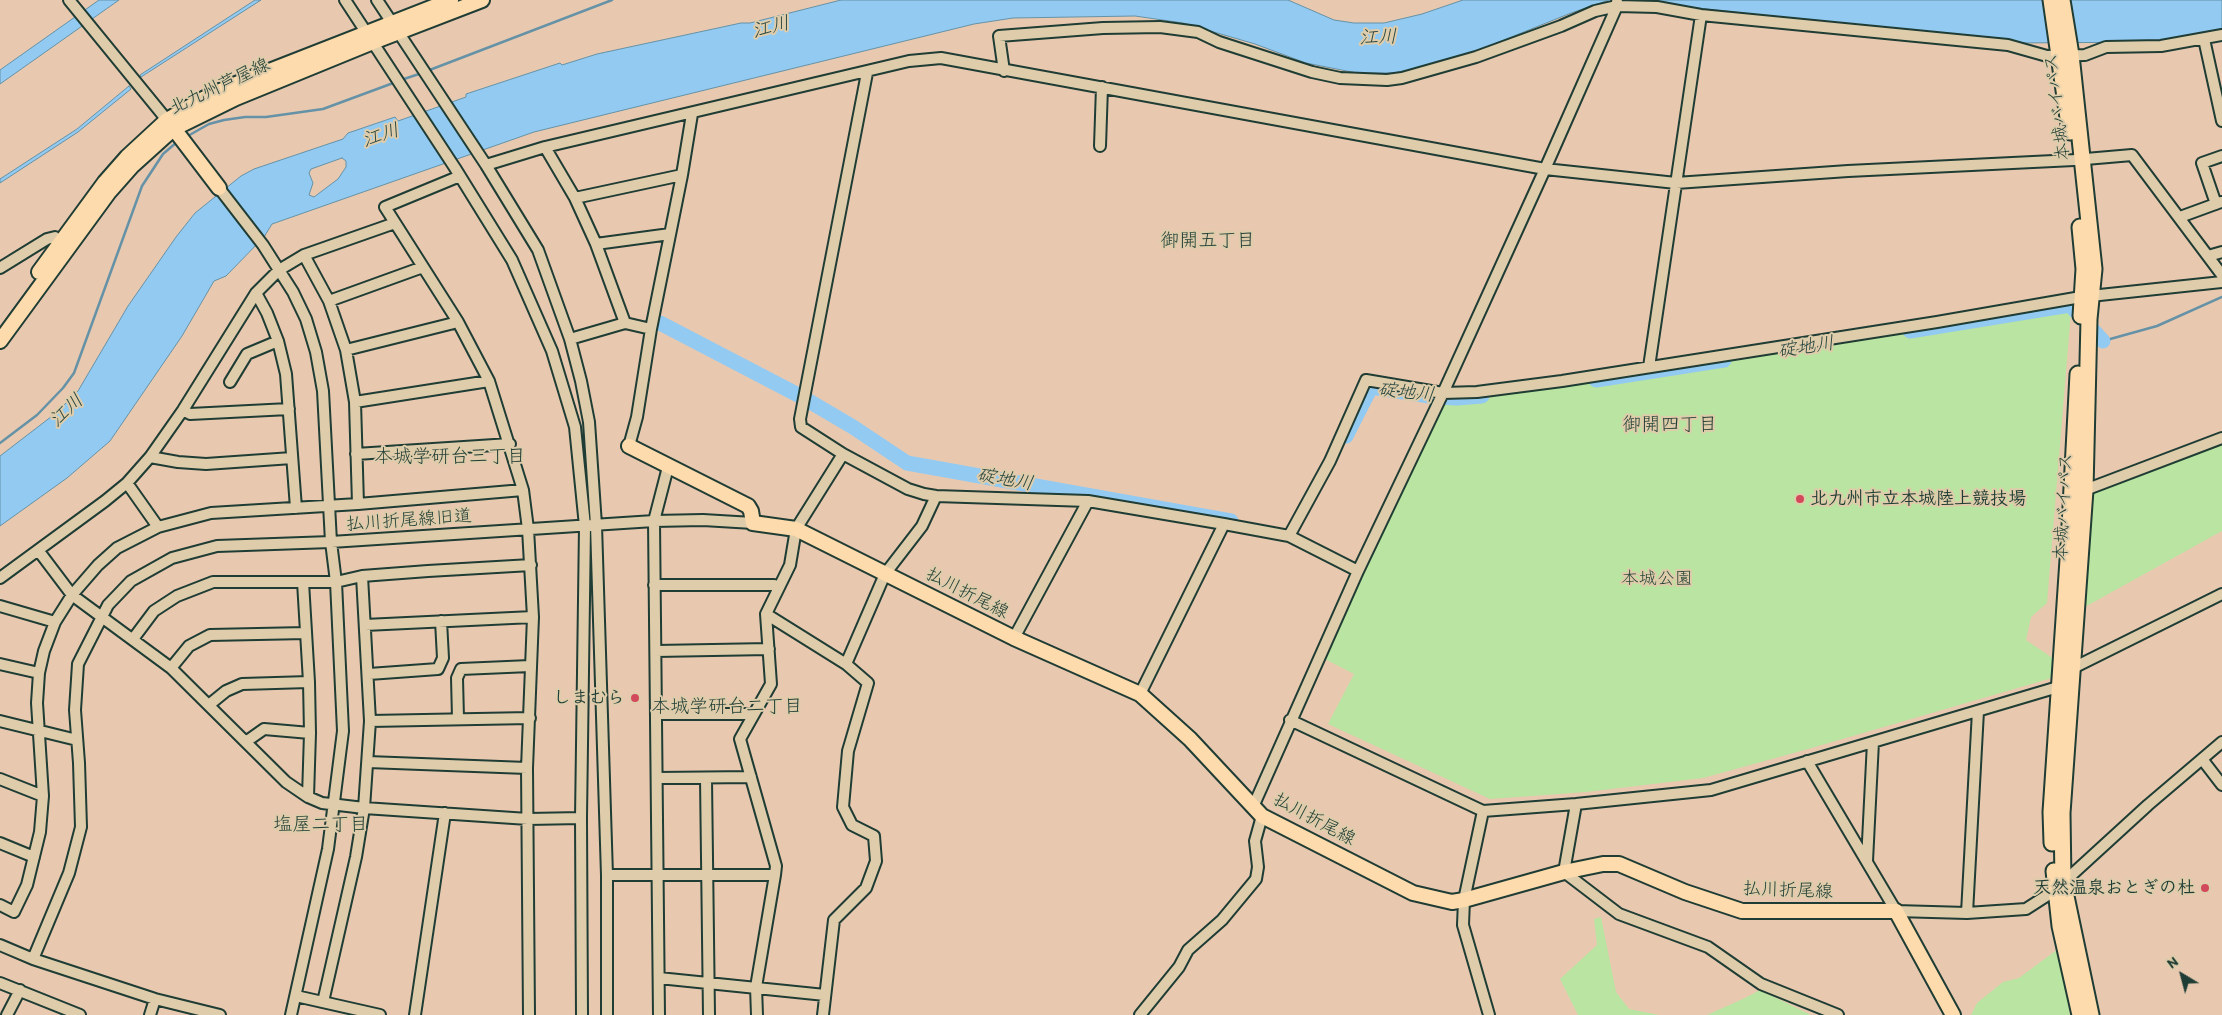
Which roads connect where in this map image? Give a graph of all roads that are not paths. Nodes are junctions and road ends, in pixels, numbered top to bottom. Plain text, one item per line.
1 (69, 0) edge
2 (345, 0) edge
3 (377, 0) edge
4 (452, 0) edge
5 (482, 0) edge
6 (2051, 0) edge
7 (2062, 0) edge
8 (1617, 3) edge
9 (1701, 15) junction
10 (395, 27) junction
11 (2222, 35) edge
12 (369, 37) junction
13 (2204, 39) junction
14 (2068, 55) junction
15 (1004, 71) junction
16 (867, 73) junction
17 (1102, 87) junction
18 (692, 114) junction
19 (2222, 121) edge
20 (170, 125) junction
21 (1100, 146) dead end
22 (545, 147) junction
23 (2222, 156) edge
24 (2079, 159) junction
25 (484, 162) junction
26 (1545, 169) junction
27 (458, 172) junction
28 (682, 175) junction
29 (1676, 183) junction
30 (220, 189) joint
31 (575, 198) junction
32 (2219, 203) edge
33 (2180, 217) junction
34 (395, 223) junction
35 (670, 234) junction
36 (596, 244) junction
37 (63, 247) junction
38 (2222, 252) edge
39 (304, 254) junction
40 (2208, 256) junction
41 (422, 267) junction
42 (0, 268) edge
43 (279, 270) junction
44 (2222, 274) edge
45 (2222, 282) edge
46 (256, 293) junction
47 (2086, 296) junction
48 (329, 302) junction
49 (458, 322) junction
50 (625, 323) junction
51 (0, 325) edge
52 (651, 329) junction
53 (2084, 336) junction
54 (570, 339) junction
55 (0, 341) edge
56 (278, 341) junction
57 (346, 350) junction
58 (1650, 367) junction
59 (489, 381) junction
60 (230, 382) dead end
61 (1443, 393) junction
62 (355, 402) junction
63 (289, 409) junction
64 (183, 410) junction
65 (2222, 438) edge
66 (510, 444) junction
67 (629, 446) joint
68 (356, 454) junction
69 (844, 454) junction
70 (150, 457) junction
71 (292, 458) junction
72 (668, 467) junction
73 (127, 483) junction
74 (522, 490) junction
75 (2085, 490) junction
76 (936, 496) junction
77 (1088, 501) junction
78 (358, 504) junction
79 (329, 506) junction
80 (296, 508) junction
81 (654, 521) junction
82 (753, 523) junction
83 (1224, 524) junction
84 (596, 525) junction
85 (158, 526) junction
86 (585, 526) junction
87 (528, 529) junction
88 (796, 529) junction
89 (1289, 536) junction
90 (331, 542) junction
91 (38, 550) junction
92 (531, 565) junction
93 (1358, 571) junction
94 (885, 574) junction
95 (362, 576) junction
96 (0, 578) edge
97 (303, 582) junction
98 (336, 582) junction
99 (654, 585) junction
100 (779, 587) junction
101 (2222, 594) edge
102 (72, 595) junction
103 (0, 606) edge
104 (766, 614) junction
105 (102, 616) junction
106 (533, 617) junction
107 (441, 621) junction
108 (55, 622) junction
109 (365, 625) junction
110 (306, 633) junction
111 (1014, 638) junction
112 (133, 639) junction
113 (769, 649) junction
114 (656, 651) junction
115 (0, 664) edge
116 (846, 664) junction
117 (530, 666) junction
118 (171, 668) junction
119 (2071, 669) junction
120 (39, 673) junction
121 (369, 674) junction
122 (309, 682) junction
123 (2058, 687) junction
124 (1140, 694) junction
125 (210, 704) junction
126 (1978, 711) junction
127 (656, 714) junction
128 (753, 714) junction
129 (458, 718) junction
130 (530, 718) junction
131 (1290, 720) junction
132 (0, 721) edge
133 (370, 721) junction
134 (38, 731) junction
135 (310, 733) junction
136 (77, 740) junction
137 (246, 741) junction
138 (1873, 742) junction
139 (2222, 742) edge
140 (2202, 759) junction
141 (1807, 761) junction
142 (368, 762) junction
143 (527, 768) junction
144 (751, 777) junction
145 (658, 778) junction
146 (706, 778) junction
147 (0, 779) edge
148 (2222, 784) edge
149 (43, 796) junction
150 (308, 798) junction
151 (1576, 804) junction
152 (335, 805) junction
153 (364, 808) junction
154 (1257, 811) junction
155 (1483, 811) junction
156 (445, 814) junction
157 (581, 818) junction
158 (528, 819) junction
159 (0, 843) edge
160 (34, 857) junction
161 (1867, 862) junction
162 (1564, 872) junction
163 (657, 874) junction
164 (607, 875) junction
165 (707, 875) junction
166 (775, 875) junction
167 (2059, 887) junction
168 (1464, 900) junction
169 (0, 905) edge
170 (1896, 911) junction
171 (1967, 913) junction
172 (0, 945) edge
173 (33, 959) junction
174 (659, 978) junction
175 (0, 983) edge
176 (708, 983) junction
177 (756, 987) junction
178 (20, 990) junction
179 (825, 995) junction
180 (296, 996) junction
181 (155, 998) junction
182 (323, 1002) junction
183 (60, 1012) edge
184 (7, 1015) edge
185 (80, 1015) edge
186 (150, 1015) edge
187 (220, 1015) edge
188 (291, 1015) edge
189 (380, 1015) edge
190 (414, 1015) edge
191 (529, 1015) edge
192 (582, 1015) edge
193 (607, 1015) edge
194 (659, 1015) edge
195 (709, 1015) edge
196 (757, 1015) edge
197 (823, 1015) edge
198 (1140, 1015) edge
199 (1489, 1015) edge
200 (1838, 1015) edge
201 (1953, 1015) edge
202 (2080, 1015) edge
203 (2091, 1015) edge

1 - 20 street
2 - 12 street
3 - 10 street
4 - 10 main road, 北九州芦屋線
5 - 10 main road, 北九州芦屋線
6 - 14 highway, 本城バイパス
7 - 14 highway, 本城バイパス
8 - 9 street
8 - 15 street
8 - 26 street
9 - 14 street
9 - 29 street
10 - 12 main road, 北九州芦屋線
10 - 25 street
11 - 13 street
12 - 20 main road, 北九州芦屋線
12 - 27 street
13 - 14 street
13 - 19 street
14 - 24 highway, 本城バイパス
15 - 16 street
15 - 17 street
16 - 18 street
16 - 69 street
17 - 21 street
17 - 26 street
18 - 22 street
18 - 28 street
20 - 30 main road
20 - 37 main road, 北九州芦屋線
22 - 25 street
22 - 31 street
23 - 32 street
24 - 29 street
24 - 33 street
24 - 47 highway, 本城バイパス
25 - 54 street
26 - 29 street
26 - 61 street
27 - 34 street
27 - 86 street
28 - 31 street
28 - 35 street
29 - 58 street
30 - 43 street, 払川折尾線旧道
31 - 36 street
32 - 33 street
33 - 40 street
34 - 39 street
34 - 41 street
35 - 36 street
35 - 52 street
36 - 50 street
37 - 42 street
37 - 51 main road, 北九州芦屋線
37 - 55 main road, 北九州芦屋線
38 - 40 street
39 - 43 street
39 - 48 street
40 - 44 street
41 - 48 street
41 - 49 street
43 - 46 street
43 - 79 street, 払川折尾線旧道
45 - 47 street
46 - 56 street
46 - 64 street
47 - 53 highway, 本城バイパス
47 - 53 highway, 本城バイパス
47 - 58 street
48 - 57 street
49 - 57 street
49 - 59 street
50 - 52 street
50 - 54 street
52 - 67 street
53 - 75 highway, 本城バイパス
53 - 123 highway, 本城バイパス
54 - 84 street
56 - 60 street
56 - 63 street
57 - 62 street
58 - 61 street
59 - 62 street
59 - 66 street
61 - 89 street
61 - 93 street
62 - 68 street
63 - 64 street
63 - 71 street
64 - 70 street
65 - 75 street
66 - 68 street
66 - 74 street
67 - 72 main road
68 - 78 street
69 - 76 street
69 - 88 street
70 - 71 street
70 - 73 street
71 - 80 street
72 - 81 street
72 - 82 main road
73 - 85 street
73 - 91 street
74 - 78 street
74 - 87 street
75 - 119 highway, 本城バイパス
76 - 77 street
76 - 94 street
77 - 83 street
77 - 111 street
78 - 79 street
79 - 80 street
79 - 90 street, 払川折尾線旧道
80 - 85 street
81 - 82 street, 払川折尾線旧道
81 - 84 street, 払川折尾線旧道
81 - 99 street
82 - 88 main road, 払川折尾線
83 - 89 street
83 - 124 street
84 - 86 street, 払川折尾線旧道
84 - 164 street
85 - 102 street
86 - 87 street, 払川折尾線旧道
86 - 157 street
87 - 90 street, 払川折尾線旧道
87 - 92 street
88 - 94 main road, 払川折尾線
88 - 100 street
89 - 93 street
90 - 98 street
90 - 105 street
91 - 96 street
91 - 102 street
92 - 95 street
92 - 106 street
93 - 131 street
94 - 111 main road, 払川折尾線
94 - 116 street
95 - 98 street
95 - 109 street
97 - 98 street
97 - 110 street
97 - 112 street
98 - 152 street
99 - 100 street
99 - 114 street
100 - 104 street
101 - 119 street
102 - 105 street
102 - 108 street
103 - 108 street
104 - 113 street
104 - 116 street
105 - 112 street
105 - 136 street
106 - 107 street
106 - 117 street
107 - 109 street
107 - 121 street
108 - 120 street
109 - 121 street
110 - 118 street
110 - 122 street
111 - 124 main road, 払川折尾線
112 - 118 street
113 - 114 street
113 - 128 street
114 - 127 street
115 - 120 street
116 - 179 street
117 - 129 street
117 - 130 street
118 - 125 street
119 - 167 highway, 本城バイパス
120 - 134 street
121 - 133 street
122 - 125 street
122 - 135 street
123 - 126 street
123 - 167 highway, 本城バイパス
124 - 154 main road, 払川折尾線
125 - 137 street
126 - 138 street
126 - 171 street
127 - 128 street
127 - 145 street
128 - 144 street
129 - 130 street
129 - 133 street
130 - 143 street
131 - 154 street
131 - 155 street
132 - 134 street
133 - 142 street
134 - 136 street
134 - 149 street
135 - 137 street
135 - 150 street
136 - 173 street
137 - 150 street
138 - 141 street
138 - 161 street
139 - 140 street
140 - 148 street
140 - 167 street
141 - 151 street
141 - 161 street
142 - 143 street
142 - 153 street
143 - 158 street
144 - 146 street
144 - 166 street
145 - 146 street
145 - 163 street
146 - 165 street
147 - 149 street
149 - 160 street
150 - 152 street
151 - 155 street
151 - 162 street
152 - 153 street
152 - 180 street
153 - 156 street
153 - 182 street
154 - 168 main road, 払川折尾線
154 - 198 street
155 - 168 street
156 - 158 street
156 - 190 street
157 - 158 street
157 - 192 street
158 - 191 street
159 - 160 street
160 - 169 street
161 - 170 street
162 - 168 main road, 払川折尾線
162 - 170 main road, 払川折尾線
162 - 200 street
163 - 164 street
163 - 165 street
163 - 174 street
164 - 193 street
165 - 166 street
165 - 176 street
166 - 177 street
167 - 171 street
167 - 202 highway, 本城バイパス
167 - 203 highway, 本城バイパス
168 - 199 street
170 - 171 street
170 - 201 main road
172 - 173 street
173 - 181 street
174 - 176 street
174 - 194 street
175 - 178 street
176 - 177 street
176 - 195 street
177 - 179 street
177 - 196 street
178 - 183 street
178 - 184 street
179 - 197 street
180 - 182 street
180 - 188 street
181 - 186 street
181 - 187 street
182 - 189 street
183 - 185 street

